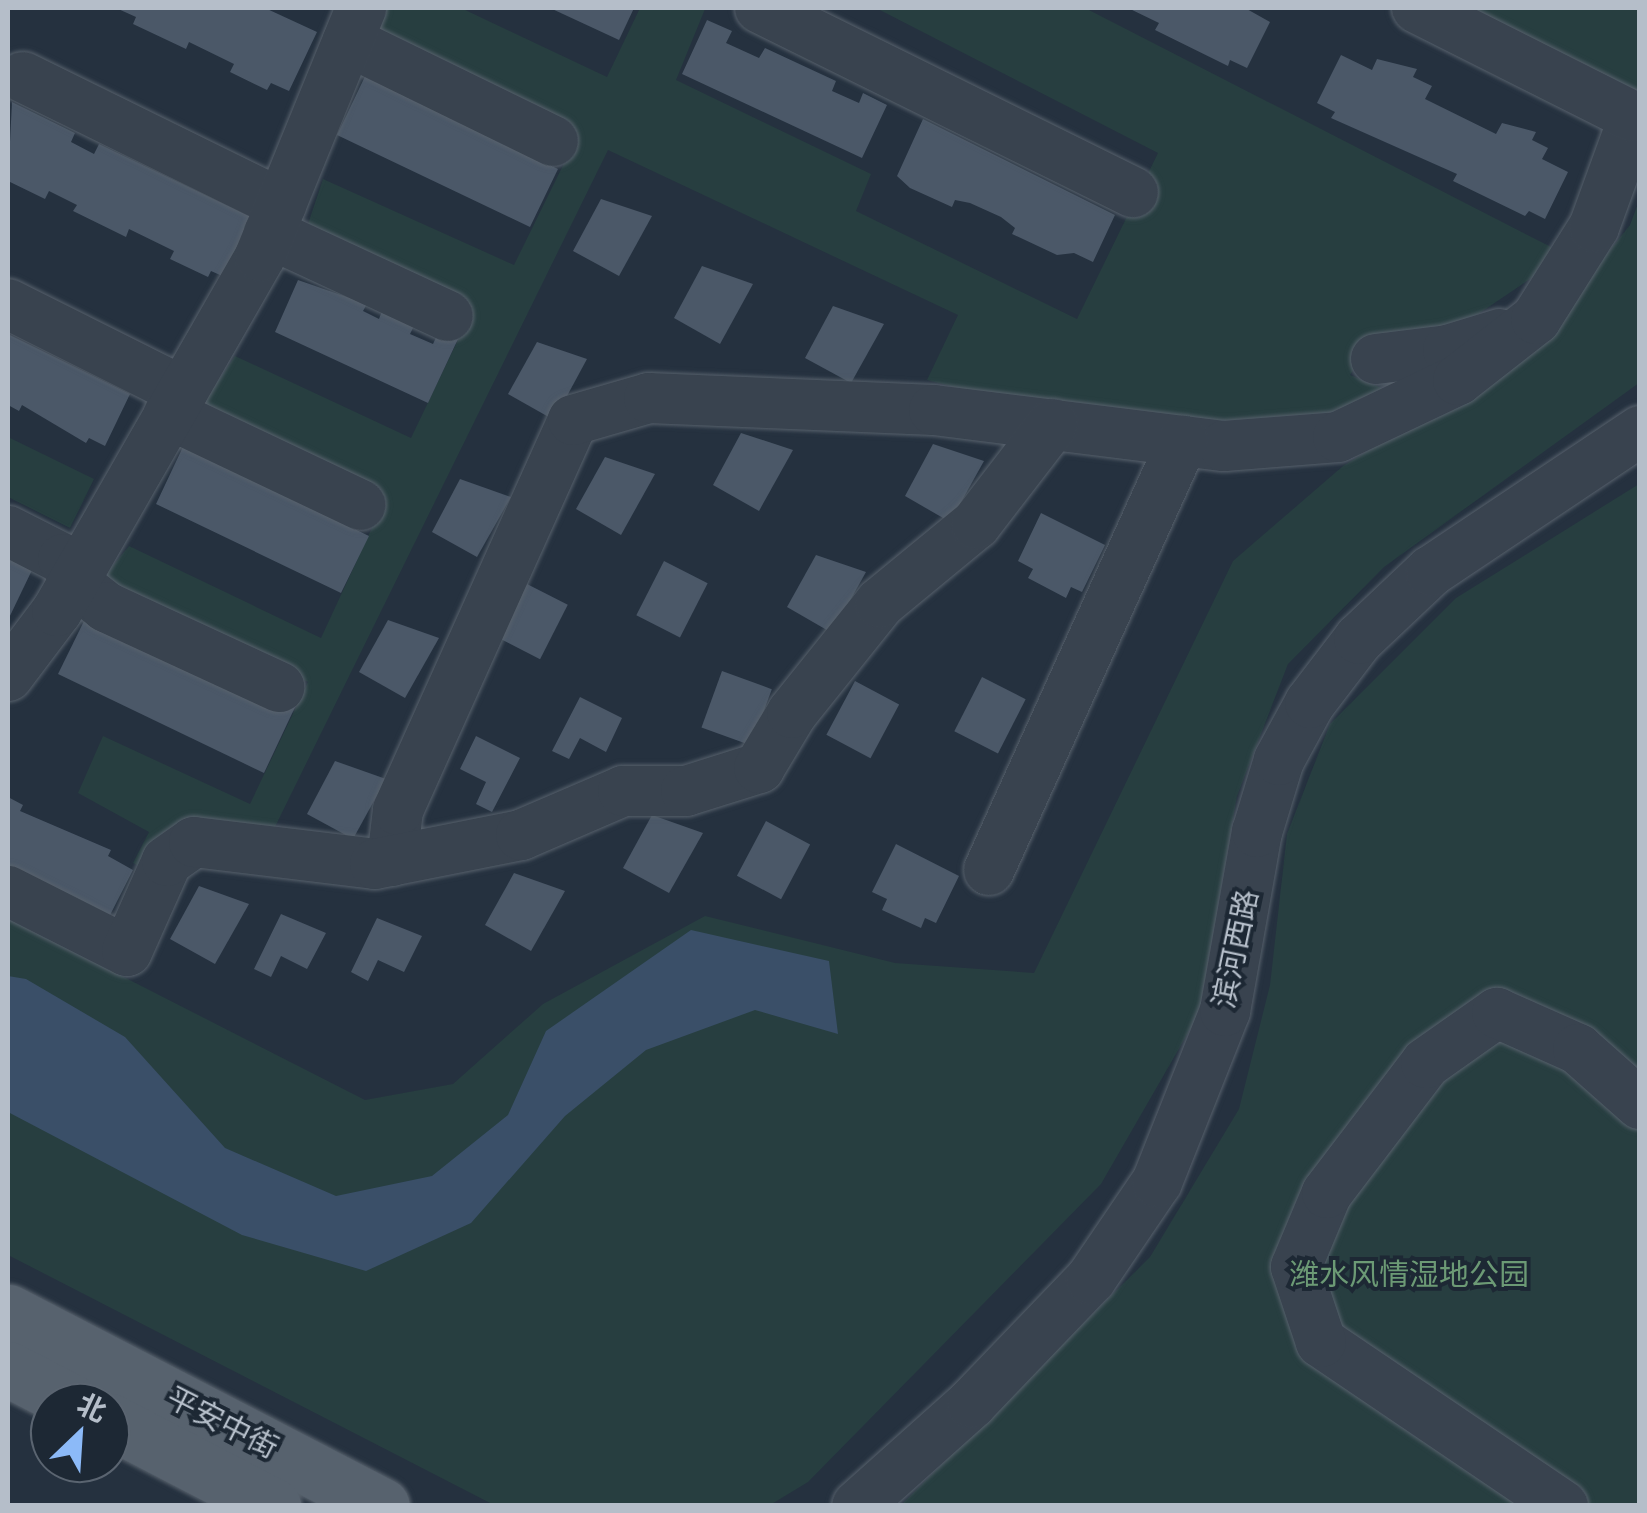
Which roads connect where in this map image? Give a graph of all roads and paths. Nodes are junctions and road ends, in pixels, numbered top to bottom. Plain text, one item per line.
1 (760, 8) edge
2 (1418, 8) edge
3 (351, 18) edge
4 (23, 77) dead end
5 (554, 142) dead end
6 (1132, 192) dead end
7 (275, 218) junction
8 (8, 304) edge
9 (448, 316) dead end
10 (1536, 318) junction
11 (1376, 359) dead end
12 (176, 402) junction
13 (1053, 424) junction
14 (1640, 431) edge
15 (1183, 440) junction
16 (361, 505) dead end
17 (8, 532) edge
18 (75, 578) junction
19 (8, 676) edge
20 (279, 688) dead end
21 (392, 861) junction
22 (990, 870) dead end
23 (8, 891) edge
24 (1640, 1104) edge
25 (8, 1312) edge
26 (8, 1369) edge
27 (35, 1383) edge
28 (130, 1432) edge
29 (273, 1506) edge
30 (382, 1506) edge
31 (857, 1506) edge
32 (1563, 1506) edge

1 - 6 street
2 - 10 street
3 - 5 street
3 - 7 street
4 - 7 street
7 - 9 street
7 - 12 street
8 - 12 street
10 - 11 street
10 - 15 street
12 - 16 street
12 - 18 street
13 - 15 street
13 - 21 street
13 - 21 street
14 - 31 street, 滨河西路
15 - 22 street
17 - 18 street
18 - 19 street
18 - 20 street
21 - 23 street
24 - 32 street
25 - 30 main road, 平安中街
26 - 27 main road
28 - 29 main road, 平安中街

